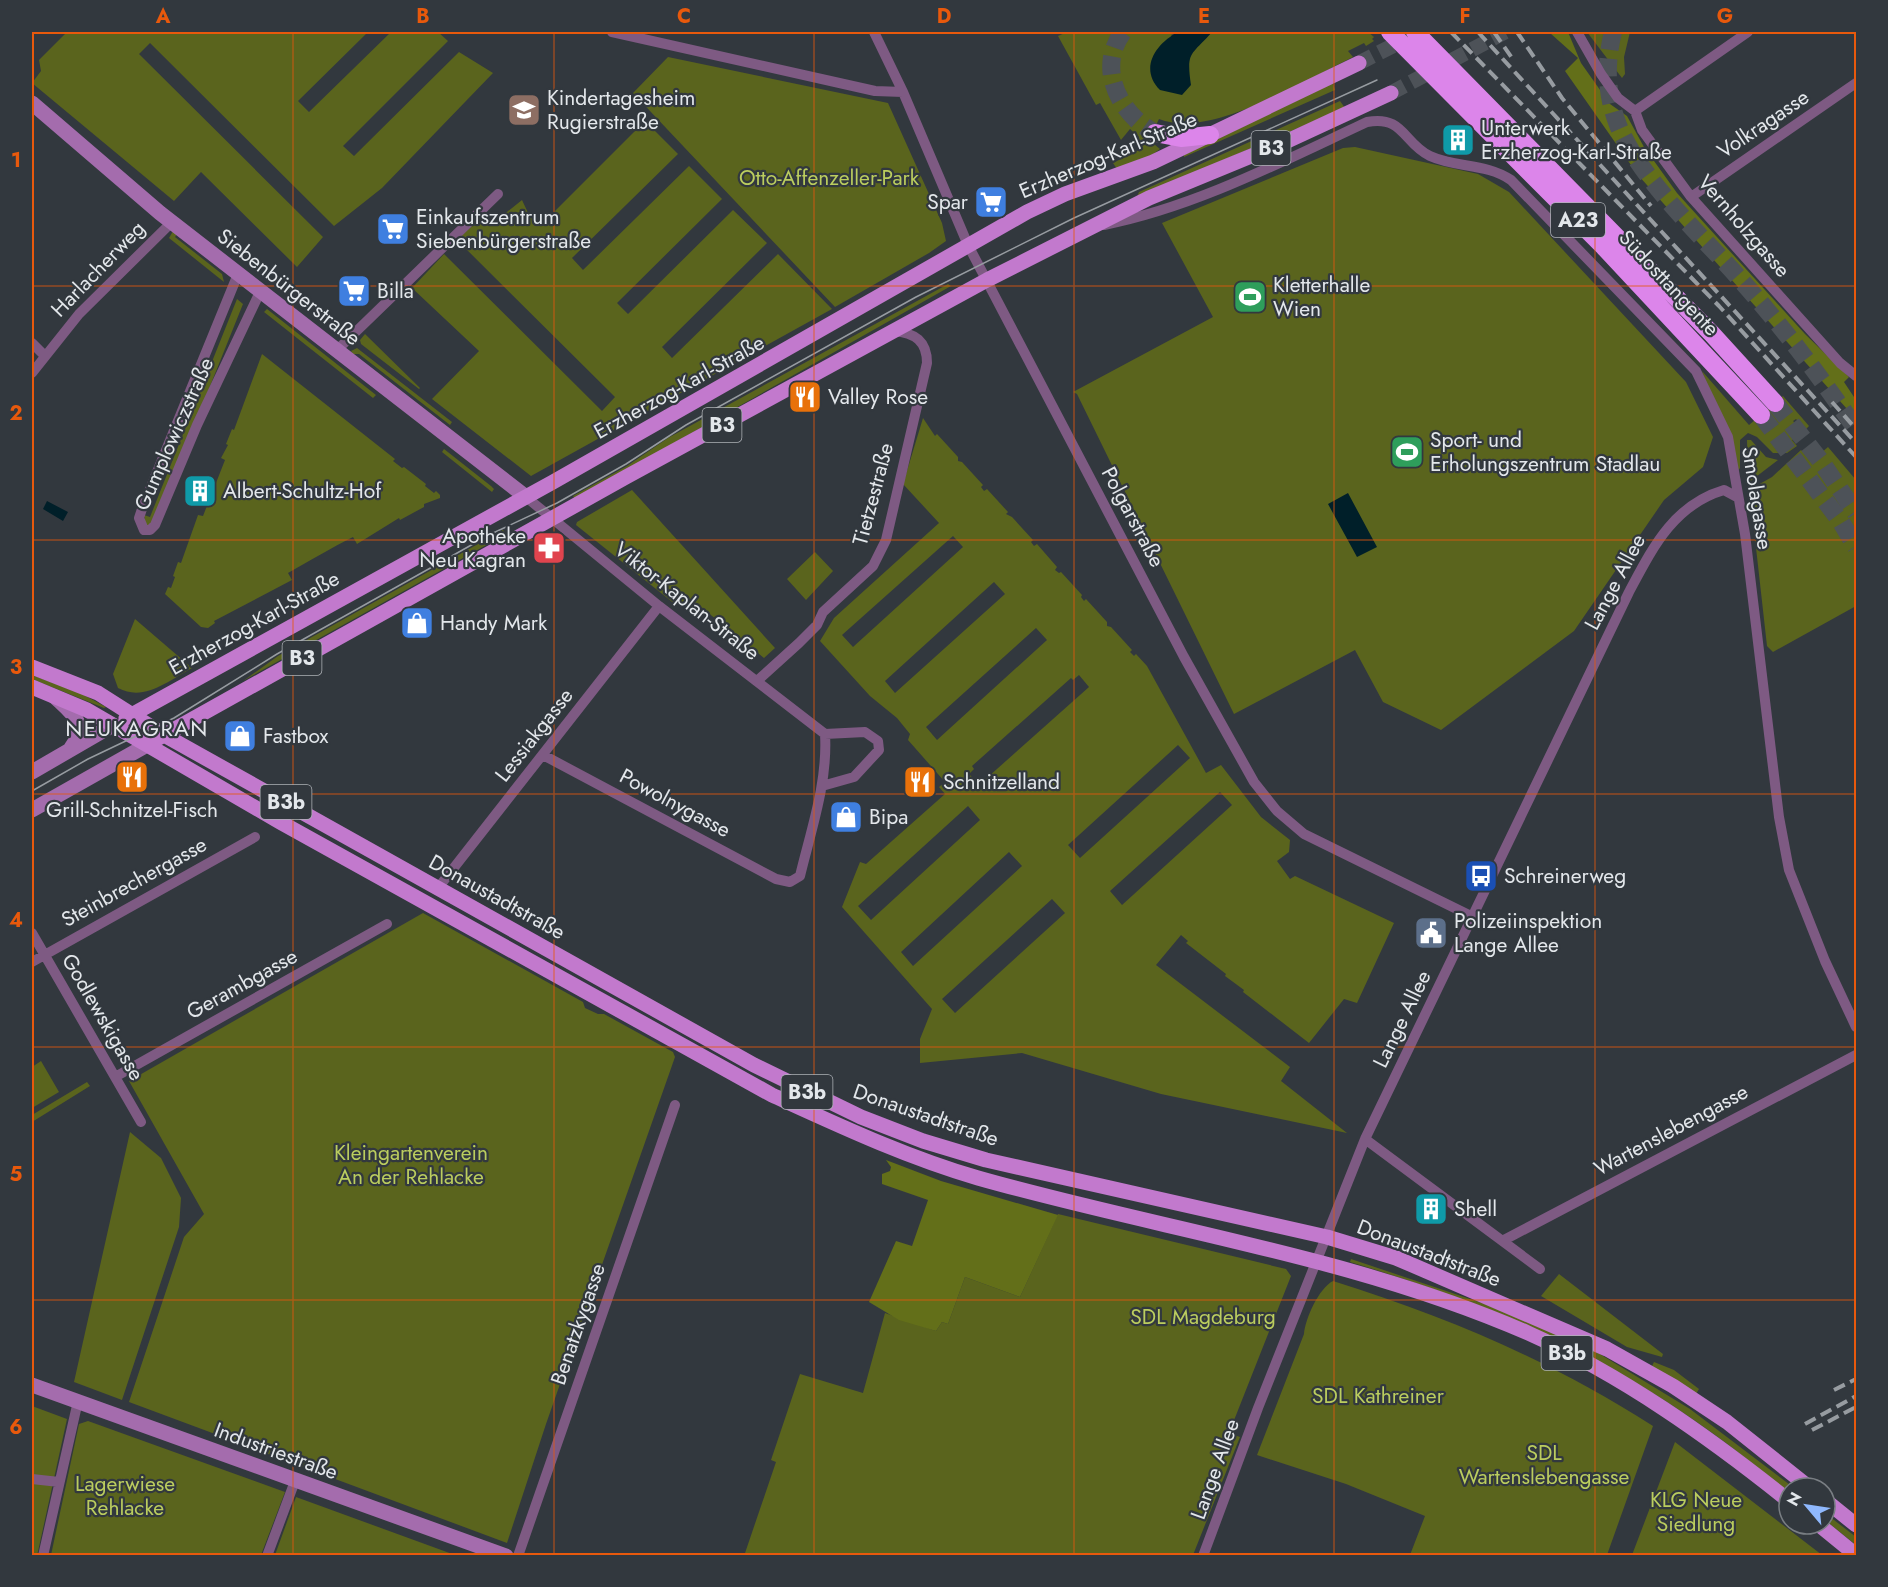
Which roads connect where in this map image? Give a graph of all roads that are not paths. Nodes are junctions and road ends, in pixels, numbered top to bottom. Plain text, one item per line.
1 (612, 32) edge
2 (874, 32) edge
3 (1390, 32) edge
4 (1415, 32) edge
5 (1577, 32) edge
6 (1748, 32) edge
7 (1359, 63) tunnel mouth
8 (1857, 83) edge
9 (903, 92) junction
10 (1391, 93) tunnel mouth
11 (32, 103) edge
12 (1635, 111) junction
13 (1155, 133) tunnel mouth
14 (1210, 135) junction
15 (498, 194) dead end
16 (1691, 197) junction
17 (173, 221) junction
18 (1086, 228) junction
19 (968, 245) junction
20 (238, 274) junction
21 (987, 280) junction
22 (260, 292) junction
23 (892, 330) junction
24 (32, 344) edge
25 (336, 351) junction
26 (44, 355) junction
27 (32, 374) edge
28 (1857, 376) edge
29 (1775, 403) tunnel mouth
30 (1761, 415) tunnel mouth
31 (526, 497) junction
32 (1737, 497) junction
33 (552, 519) junction
34 (659, 606) junction
35 (32, 668) edge
36 (757, 681) junction
37 (32, 687) edge
38 (52, 694) junction
39 (133, 714) junction
40 (113, 725) junction
41 (825, 734) junction
42 (164, 735) junction
43 (147, 745) junction
44 (69, 750) junction
45 (543, 755) junction
46 (32, 772) edge
47 (822, 786) junction
48 (32, 810) edge
49 (255, 837) dead end
50 (438, 888) junction
51 (1473, 916) junction
52 (387, 924) dead end
53 (32, 933) edge
54 (44, 955) junction
55 (32, 962) edge
56 (1857, 1027) edge
57 (1857, 1055) edge
58 (116, 1077) junction
59 (675, 1105) dead end
60 (141, 1122) dead end
61 (1365, 1139) junction
62 (1327, 1238) junction
63 (1504, 1240) junction
64 (1316, 1260) junction
65 (1540, 1269) dead end
66 (32, 1385) edge
67 (78, 1401) junction
68 (1795, 1476) edge
69 (32, 1479) edge
70 (295, 1481) junction
71 (59, 1482) junction
72 (1777, 1491) edge
73 (1837, 1509) edge
74 (1857, 1525) edge
75 (1833, 1536) edge
76 (1857, 1555) edge
77 (43, 1556) edge
78 (267, 1556) edge
79 (506, 1556) edge
80 (518, 1556) edge
81 (1203, 1556) edge

1 - 9 street
2 - 9 street, Polgarstraße
3 - 30 highway, Südosttangente / A23
4 - 29 highway, Südosttangente / A23
5 - 12 street, Vernholzgasse
6 - 12 street
7 - 14 main road, Erzherzog-Karl-Straße / B3
8 - 16 street, Volkragasse
9 - 19 street, Polgarstraße
10 - 18 main road, B3
11 - 17 street, Siebenbürgerstraße
12 - 16 street, Vernholzgasse
13 - 14 highway
14 - 19 main road, Erzherzog-Karl-Straße / B3
15 - 25 street
16 - 28 street, Vernholzgasse
17 - 20 street, Siebenbürgerstraße
17 - 26 street, Harlacherweg
18 - 21 main road, B3
18 - 32 street, Smolagasse
19 - 21 street, Polgarstraße
19 - 31 main road, Erzherzog-Karl-Straße / B3
20 - 22 street, Siebenbürgerstraße
20 - 22 street, Gumplowiczstraße
21 - 23 main road, B3
21 - 51 street, Polgarstraße
22 - 25 street, Siebenbürgerstraße
23 - 33 main road, B3
23 - 36 street, Tietzestraße
24 - 26 street
25 - 31 street, Siebenbürgerstraße
26 - 27 street, Harlacherweg
31 - 33 street, Viktor-Kaplan-Straße
31 - 39 main road, Erzherzog-Karl-Straße / B3
32 - 51 street, Lange Allee
32 - 56 street, Smolagasse
33 - 34 street, Viktor-Kaplan-Straße
33 - 42 main road, B3
34 - 36 street, Viktor-Kaplan-Straße
34 - 45 street, Lessiakgasse
35 - 39 main road, Donaustadtstraße
36 - 41 street, Viktor-Kaplan-Straße
37 - 38 main road, Donaustadtstraße
38 - 40 main road, Donaustadtstraße
38 - 44 street
39 - 40 main road, Erzherzog-Karl-Straße / B3
39 - 42 main road, Donaustadtstraße / B3b
40 - 43 main road, Donaustadtstraße
40 - 44 street, Erzherzog-Karl-Straße
41 - 47 street
41 - 47 street
42 - 43 main road, B3
42 - 50 main road, Donaustadtstraße / B3b
43 - 48 street
43 - 64 main road, Donaustadtstraße / B3b
44 - 46 street, Erzherzog-Karl-Straße
45 - 47 street, Powolnygasse
45 - 50 street, Lessiakgasse
49 - 54 street, Steinbrechergasse
50 - 62 main road, Donaustadtstraße / B3b
51 - 61 street, Lange Allee
52 - 58 street, Gerambgasse
53 - 54 street, Godlewskigasse
54 - 55 street, Steinbrechergasse
54 - 58 street, Godlewskigasse
57 - 63 street, Wartenslebengasse
58 - 60 street, Godlewskigasse
59 - 80 street, Benatzkygasse
61 - 62 street, Lange Allee
61 - 63 street
62 - 64 street, Lange Allee
62 - 68 main road, Donaustadtstraße / B3b
63 - 65 street
64 - 72 main road, Donaustadtstraße / B3b
64 - 81 street, Lange Allee
66 - 67 street, Industriestraße
67 - 70 street, Industriestraße
67 - 71 street
69 - 71 street
70 - 78 street
70 - 79 street, Industriestraße
71 - 77 street
73 - 74 main road
75 - 76 main road

